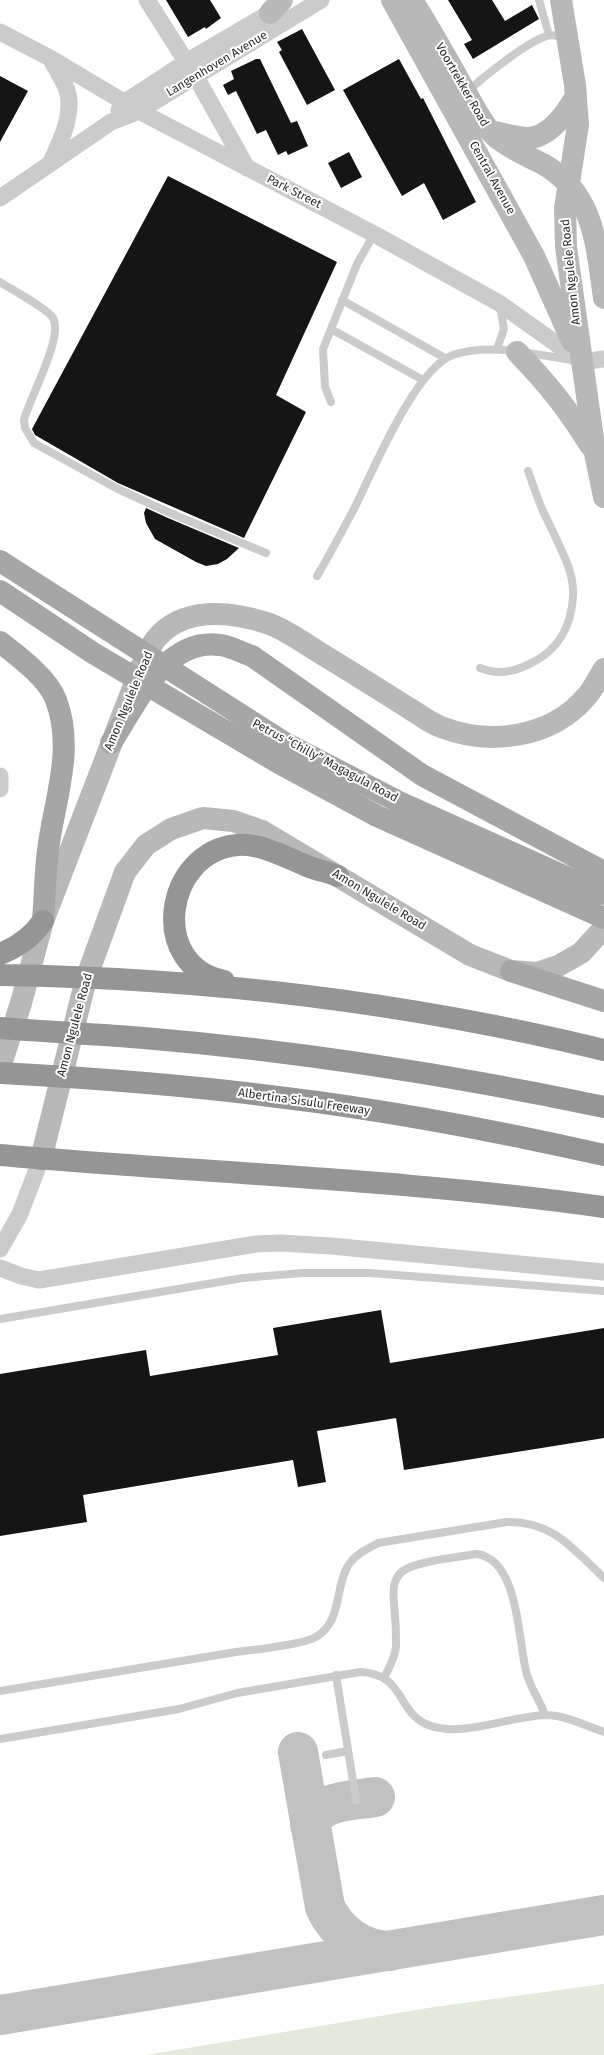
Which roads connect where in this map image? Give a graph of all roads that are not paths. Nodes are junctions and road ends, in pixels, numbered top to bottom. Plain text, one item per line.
1 (147, 0) edge
2 (291, 0) edge
3 (321, 0) edge
4 (392, 0) edge
5 (412, 0) edge
6 (539, 0) edge
7 (561, 0) edge
8 (276, 7) edge
9 (0, 32) edge
10 (559, 38) junction
11 (50, 58) junction
12 (186, 62) junction
13 (196, 77) junction
14 (466, 93) junction
15 (576, 96) junction
16 (132, 107) junction
17 (490, 131) junction
18 (51, 162) junction
19 (247, 168) junction
20 (568, 182) junction
21 (0, 198) edge
22 (374, 234) junction
23 (0, 282) edge
24 (604, 298) edge
25 (342, 300) junction
26 (499, 303) junction
27 (331, 329) junction
28 (507, 351) junction
29 (445, 358) junction
30 (604, 359) edge
31 (582, 362) junction
32 (423, 380) junction
33 (331, 402) dead end
34 (595, 453) junction
35 (528, 471) dead end
36 (604, 497) edge
37 (266, 553) dead end
38 (0, 561) edge
39 (317, 576) dead end
40 (0, 591) edge
41 (0, 642) edge
42 (480, 668) dead end
43 (604, 669) edge
44 (111, 743) junction
45 (0, 776) edge
46 (0, 789) edge
47 (604, 872) edge
48 (338, 876) junction
49 (604, 894) edge
50 (604, 918) edge
51 (43, 920) junction
52 (604, 928) edge
53 (0, 954) edge
54 (511, 971) junction
55 (0, 975) edge
56 (28, 975) junction
57 (86, 979) junction
58 (293, 994) junction
59 (604, 1001) edge
60 (0, 1028) edge
61 (604, 1050) edge
62 (0, 1067) edge
63 (0, 1073) edge
64 (604, 1107) edge
65 (0, 1155) edge
66 (604, 1155) edge
67 (41, 1159) junction
68 (604, 1207) edge
69 (0, 1249) edge
70 (0, 1268) edge
71 (604, 1272) edge
72 (604, 1291) edge
73 (0, 1319) edge
74 (604, 1578) edge
75 (336, 1675) junction
76 (384, 1678) junction
77 (0, 1691) edge
78 (545, 1715) junction
79 (604, 1732) edge
80 (0, 1739) edge
81 (348, 1752) junction
82 (326, 1755) dead end
83 (356, 1800) dead end

1 - 12 street
2 - 8 street, Langenhoven Avenue
3 - 13 street, Langenhoven Avenue
4 - 31 main road, Central Avenue
5 - 14 main road, Voortrekker Road
6 - 10 lane
7 - 10 main road
8 - 12 street, Langenhoven Avenue
9 - 11 street, Park Street
10 - 14 lane
10 - 15 main road
11 - 16 street, Park Street
11 - 18 street
12 - 13 street
12 - 16 street, Langenhoven Avenue
13 - 16 street, Langenhoven Avenue
13 - 19 street
14 - 17 main road, Voortrekker Road
15 - 17 main road
15 - 20 main road
16 - 18 street, Langenhoven Avenue
16 - 19 street, Park Street
17 - 20 main road, Voortrekker Road
18 - 21 street, Langenhoven Avenue
19 - 22 street, Park Street
20 - 24 main road, Voortrekker Road
20 - 31 main road, Amon Ngulele Road
22 - 25 lane
22 - 26 street, Park Street
23 - 37 lane
25 - 27 lane
25 - 29 lane
26 - 28 lane
26 - 31 street, Park Street
27 - 32 lane
27 - 33 lane
28 - 29 lane
28 - 31 lane
28 - 34 main road
29 - 32 lane
30 - 31 street
31 - 34 main road
32 - 39 lane
34 - 36 main road
35 - 42 lane
38 - 49 main road, Petrus “Chilly” Magagula Road
40 - 50 main road, Petrus “Chilly” Magagula Road
41 - 51 main road
43 - 44 main road, Amon Ngulele Road
44 - 47 main road
44 - 51 main road, Amon Ngulele Road
45 - 46 street
48 - 54 main road, Amon Ngulele Road
48 - 57 main road, Amon Ngulele Road
48 - 58 highway
51 - 53 highway
51 - 56 main road, Amon Ngulele Road
52 - 54 main road, Amon Ngulele Road
54 - 59 main road
55 - 56 highway
56 - 57 highway
56 - 62 main road, Amon Ngulele Road
57 - 58 highway
57 - 67 main road, Amon Ngulele Road
58 - 61 highway
60 - 64 highway
63 - 66 highway, Albertina Sisulu Freeway
65 - 67 highway
67 - 68 highway
67 - 69 street
70 - 71 street
72 - 73 lane
74 - 77 lane
75 - 76 lane
75 - 80 lane
75 - 81 lane
76 - 78 lane
76 - 78 lane
78 - 79 lane
81 - 82 lane
81 - 83 lane

